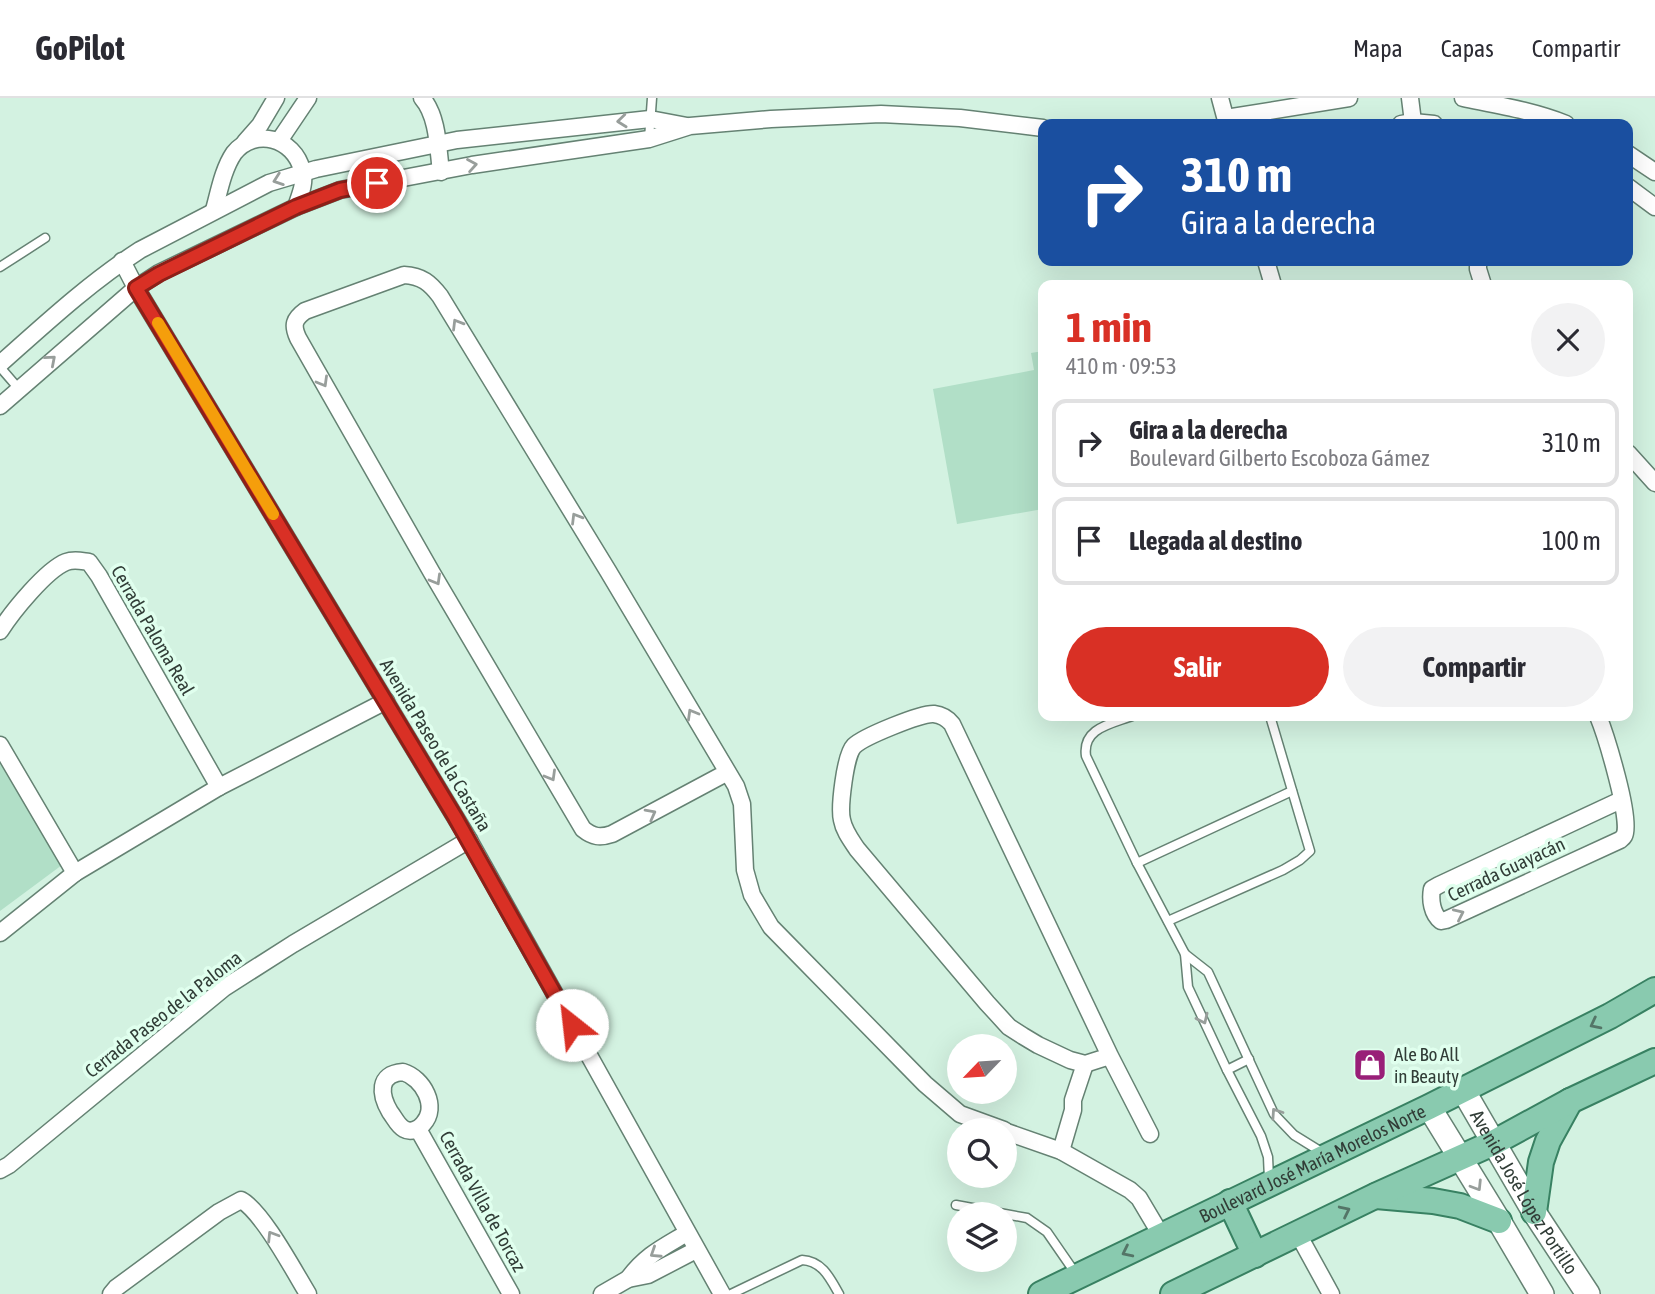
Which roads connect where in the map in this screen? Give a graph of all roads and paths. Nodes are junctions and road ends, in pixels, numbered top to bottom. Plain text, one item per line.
1 (276, 98) edge
2 (308, 98) edge
3 (422, 98) edge
4 (652, 98) edge
5 (1220, 98) edge
6 (1349, 98) edge
7 (1410, 98) edge
8 (1463, 98) edge
9 (880, 106) edge
10 (650, 119) junction
11 (1225, 119) edge
12 (1237, 119) edge
13 (1407, 119) edge
14 (1553, 119) edge
15 (690, 126) junction
16 (1038, 127) edge
17 (649, 139) junction
18 (279, 141) junction
19 (244, 143) junction
20 (437, 144) junction
21 (1633, 157) edge
22 (303, 172) junction
23 (441, 172) junction
24 (1655, 172) edge
25 (1633, 191) edge
26 (296, 207) junction
27 (1655, 207) edge
28 (215, 211) junction
29 (45, 238) dead end
30 (122, 261) junction
31 (0, 267) edge
32 (136, 288) junction
33 (0, 366) edge
34 (19, 389) junction
35 (0, 405) edge
36 (1633, 459) edge
37 (1655, 483) edge
38 (0, 631) edge
39 (386, 701) junction
40 (1120, 721) edge
41 (1271, 721) edge
42 (1600, 721) edge
43 (0, 745) edge
44 (726, 773) junction
45 (219, 787) junction
46 (1292, 791) junction
47 (1621, 800) junction
48 (468, 840) junction
49 (1137, 863) junction
50 (75, 873) junction
51 (1168, 921) junction
52 (0, 933) edge
53 (1185, 954) junction
54 (1655, 990) edge
55 (1111, 1056) junction
56 (1249, 1059) junction
57 (1655, 1061) edge
58 (1085, 1063) junction
59 (1227, 1070) junction
60 (1463, 1090) junction
61 (1570, 1101) junction
62 (1429, 1107) junction
63 (970, 1118) edge
64 (418, 1129) dead end
65 (1150, 1134) dead end
66 (1017, 1136) edge
67 (1493, 1143) junction
68 (1055, 1149) junction
69 (1328, 1156) junction
70 (1459, 1158) junction
71 (0, 1170) edge
72 (1269, 1184) junction
73 (1375, 1196) junction
74 (1230, 1202) junction
75 (1534, 1212) junction
76 (1017, 1216) edge
77 (1499, 1222) junction
78 (687, 1233) junction
79 (1298, 1234) junction
80 (1161, 1236) junction
81 (696, 1250) junction
82 (1255, 1255) junction
83 (1077, 1276) junction
84 (628, 1279) junction
85 (1586, 1285) edge
86 (111, 1294) edge
87 (308, 1294) edge
88 (510, 1294) edge
89 (602, 1294) edge
90 (722, 1294) edge
91 (731, 1294) edge
92 (839, 1294) edge
93 (1041, 1294) edge
94 (1173, 1294) edge
95 (1331, 1294) edge
96 (1542, 1294) edge

1 - 19 street
2 - 18 street
3 - 20 street
4 - 10 lane
5 - 11 street
6 - 12 street
7 - 13 street
8 - 14 street
9 - 15 street
9 - 16 street
10 - 15 street
10 - 17 lane
10 -> 20 street
15 - 17 street
23 -> 17 street
18 - 19 street
18 - 22 street
19 - 28 street
20 - 22 street
20 - 23 street
21 - 24 street
22 - 26 street
22 -> 28 street
23 - 26 street
25 - 27 street
26 - 32 street
28 - 30 street
29 - 31 lane
30 - 32 street, Avenida Paseo de la Castaña
30 - 33 street
34 -> 32 street
32 - 39 street, Avenida Paseo de la Castaña
33 - 34 lane
34 - 35 street
36 - 37 street
38 - 45 street, Cerrada Paloma Real
39 - 45 street
39 - 48 street, Avenida Paseo de la Castaña
40 - 49 lane
41 - 46 lane
42 - 47 street, Cerrada Guayacán
43 - 50 street
44 -> 44 street
44 - 63 street
45 - 50 street
46 - 49 lane
46 - 51 lane
47 -> 47 street, Cerrada Guayacán
48 - 71 street, Cerrada Paseo de la Paloma
48 - 78 street, Avenida Paseo de la Castaña
49 - 51 lane
50 - 52 street
51 - 53 lane
53 - 56 lane
53 -> 59 lane
54 -> 60 main road, Boulevard José María Morelos Norte
55 - 58 street
55 - 58 street
55 - 65 street
56 - 59 lane
69 -> 56 lane
57 - 61 main road
58 - 68 street
59 - 72 lane
60 - 62 main road, Boulevard José María Morelos Norte
60 - 67 main road, Avenida José López Portillo
61 - 67 main road
61 - 75 main road
62 - 69 main road, Boulevard José María Morelos Norte
62 - 70 main road, Avenida José López Portillo
64 - 88 street, Cerrada Villa de Torcaz
66 - 68 street
67 - 70 main road
67 - 75 main road, Avenida José López Portillo
68 - 80 street
69 - 72 main road, Boulevard José María Morelos Norte
70 - 73 main road
70 -> 77 main road, Avenida José López Portillo
72 - 74 main road, Boulevard José María Morelos Norte
73 - 77 main road
79 -> 73 main road
74 - 80 main road, Boulevard José María Morelos Norte
74 - 82 main road
75 - 85 main road, Avenida José López Portillo
76 - 83 lane
77 - 96 main road, Avenida José López Portillo
78 - 81 street, Avenida Paseo de la Castaña
78 -> 84 street
79 - 82 main road
79 - 95 street
80 -> 83 main road, Boulevard José María Morelos Norte
81 - 84 street
81 - 90 street, Avenida Paseo de la Castaña
82 - 94 main road
83 - 93 main road, Boulevard José María Morelos Norte
84 - 89 street
87 -> 86 street
91 - 92 lane

